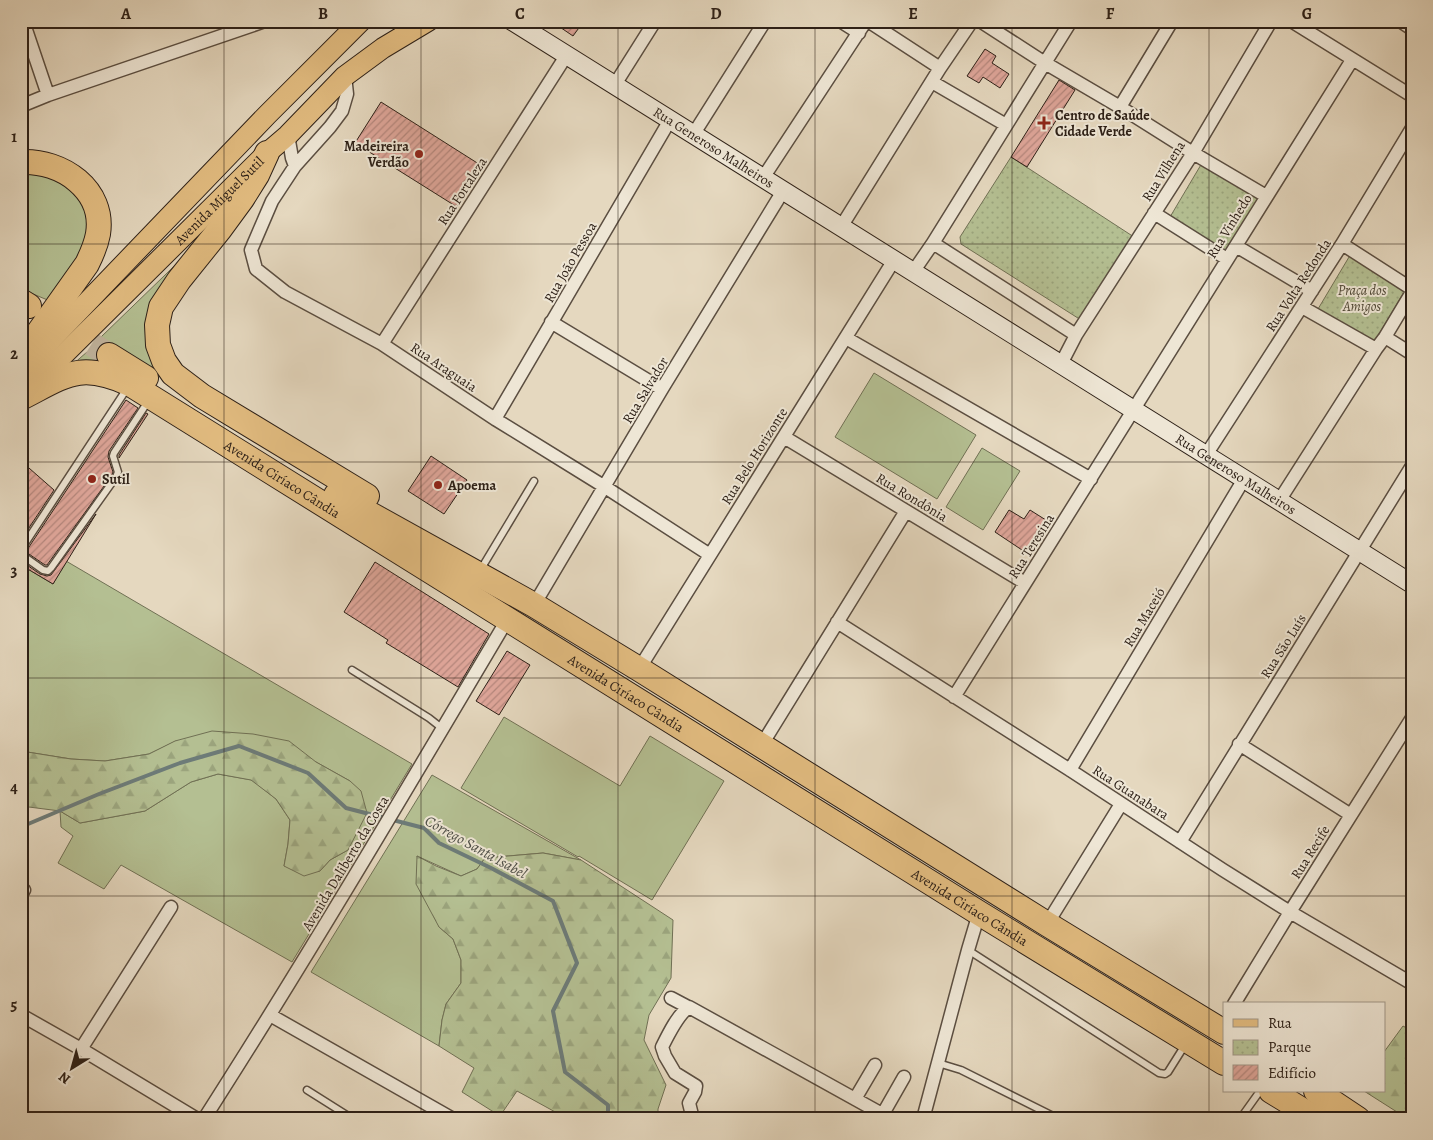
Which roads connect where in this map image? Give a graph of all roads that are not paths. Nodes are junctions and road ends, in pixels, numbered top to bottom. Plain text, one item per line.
1 (22, 21) edge
2 (266, 21) edge
3 (361, 21) edge
4 (655, 21) edge
5 (765, 21) edge
6 (840, 21) edge
7 (867, 21) edge
8 (972, 21) edge
9 (980, 21) edge
10 (1071, 21) edge
11 (1172, 21) edge
12 (1271, 21) edge
13 (1291, 21) edge
14 (1400, 21) edge
15 (427, 22) edge
16 (510, 22) edge
17 (1412, 29) edge
18 (859, 33) junction
19 (566, 56) junction
20 (1352, 60) junction
21 (1045, 63) junction
22 (940, 68) junction
23 (345, 76) junction
24 (932, 82) junction
25 (614, 86) junction
26 (48, 95) junction
27 (1412, 96) edge
28 (21, 106) edge
29 (1120, 107) junction
30 (670, 120) junction
31 (1006, 125) junction
32 (1412, 128) edge
33 (693, 134) junction
34 (288, 135) junction
35 (267, 153) junction
36 (1193, 153) junction
37 (21, 162) edge
38 (295, 166) junction
39 (763, 178) junction
40 (783, 191) junction
41 (1266, 196) junction
42 (1154, 214) junction
43 (841, 227) junction
44 (933, 243) junction
45 (1342, 244) junction
46 (1236, 246) junction
47 (1227, 259) junction
48 (894, 260) junction
49 (913, 272) junction
50 (1312, 291) junction
51 (1412, 291) edge
52 (1302, 307) junction
53 (551, 322) junction
54 (1076, 335) junction
55 (1385, 337) junction
56 (846, 338) junction
57 (382, 344) junction
58 (1376, 349) junction
59 (1412, 354) edge
60 (109, 355) tunnel mouth
61 (21, 357) edge
62 (1061, 364) junction
63 (21, 371) edge
64 (130, 384) junction
65 (662, 389) junction
66 (151, 396) junction
67 (21, 397) edge
68 (1134, 410) junction
69 (495, 418) junction
70 (784, 437) junction
71 (1206, 455) junction
72 (1412, 466) edge
73 (1244, 479) junction
74 (534, 480) dead end
75 (1091, 480) junction
76 (605, 487) junction
77 (1279, 501) junction
78 (906, 511) junction
79 (1359, 551) junction
80 (21, 552) edge
81 (710, 555) junction
82 (480, 570) junction
83 (1025, 584) junction
84 (1412, 584) edge
85 (510, 591) junction
86 (534, 605) junction
87 (508, 620) junction
88 (837, 622) junction
89 (639, 668) junction
90 (352, 670) dead end
91 (954, 697) junction
92 (1412, 718) edge
93 (443, 729) junction
94 (1239, 744) junction
95 (761, 746) junction
96 (1070, 770) junction
97 (1121, 804) junction
98 (1351, 815) junction
99 (1180, 842) junction
100 (171, 907) dead end
101 (1290, 912) junction
102 (979, 914) junction
103 (1047, 924) junction
104 (968, 950) junction
105 (1411, 983) edge
106 (671, 998) dead end
107 (1235, 1002) edge
108 (688, 1007) junction
109 (21, 1015) edge
110 (270, 1015) junction
111 (1223, 1027) edge
112 (1188, 1041) junction
113 (81, 1049) junction
114 (1223, 1062) edge
115 (938, 1063) junction
116 (875, 1065) dead end
117 (904, 1077) dead end
118 (307, 1090) dead end
119 (1259, 1092) edge
120 (1274, 1092) edge
121 (1318, 1092) edge
122 (855, 1099) junction
123 (881, 1116) edge
124 (197, 1119) edge
125 (204, 1119) edge
126 (354, 1119) edge
127 (453, 1119) edge
128 (693, 1119) edge
129 (923, 1119) edge
130 (1058, 1119) edge
131 (1240, 1119) edge
132 (1317, 1119) edge
133 (1358, 1119) edge

1 - 26 street
2 - 26 street
3 - 63 main road, Avenida Miguel Sutil
4 - 25 street
5 - 33 street
6 - 18 street
7 - 18 street
7 - 22 street
8 - 22 street
9 - 21 street
10 - 21 street
11 - 29 street
12 - 36 street, Rua Vilhena
13 - 20 street
14 - 17 street
15 - 23 main road, Avenida Miguel Sutil
16 - 19 street, Rua Generoso Malheiros
18 - 39 street
19 - 25 street, Rua Generoso Malheiros
19 - 57 street, Rua Fortaleza
20 - 27 street
20 - 41 street, Rua Vinhedo
21 - 29 street
21 - 31 street
22 - 24 street
23 - 34 main road, Avenida Miguel Sutil
23 - 38 street, Rua Araguaia
24 - 31 street
24 - 43 street
25 - 30 street, Rua Generoso Malheiros
26 - 28 street
29 - 36 street
30 - 33 street, Rua Generoso Malheiros
30 - 53 street, Rua João Pessoa
31 - 44 street
32 - 45 street, Rua Volta Redonda
33 - 39 street, Rua Generoso Malheiros
34 - 35 main road, Avenida Miguel Sutil
34 - 38 street
35 - 67 main road, Avenida Miguel Sutil
35 - 82 highway
36 - 41 street
36 - 42 street, Rua Vilhena
37 - 61 highway
38 - 57 street, Rua Araguaia
39 - 40 street, Rua Generoso Malheiros
40 - 43 street, Rua Generoso Malheiros
40 - 65 street, Rua Salvador
41 - 46 street, Rua Vinhedo
42 - 47 street
42 - 54 street, Rua Vilhena
43 - 48 street, Rua Generoso Malheiros
44 - 49 street
44 - 54 street
45 - 50 street, Rua Volta Redonda
45 - 51 street
46 - 47 street, Rua Vinhedo
46 - 50 street
47 - 68 street, Rua Vinhedo
48 - 49 street, Rua Generoso Malheiros
48 - 56 street, Rua Belo Horizonte
49 - 62 street, Rua Generoso Malheiros
50 - 52 street, Rua Volta Redonda
51 - 55 street
52 - 58 street
52 - 71 street, Rua Volta Redonda
53 - 65 street
53 - 69 street, Rua João Pessoa
54 - 62 street
55 - 58 street
55 - 59 street
56 - 70 street, Rua Belo Horizonte
56 - 75 street
57 - 69 street, Rua Araguaia
58 - 77 street
60 - 85 highway
62 - 68 street, Rua Generoso Malheiros
64 - 66 highway, Avenida Ciríaco Cândia
64 - 67 highway, Avenida Ciríaco Cândia
64 - 80 lane
65 - 76 street, Rua Salvador
66 - 80 lane
66 - 87 highway, Avenida Ciríaco Cândia
68 - 71 street, Rua Generoso Malheiros
68 - 75 street, Rua Teresina
69 - 76 street, Rua Araguaia
70 - 78 street, Rua Rondônia
70 - 81 street, Rua Belo Horizonte
71 - 73 street, Rua Generoso Malheiros
72 - 79 street, Rua São Luís
73 - 77 street, Rua Generoso Malheiros
73 - 96 street, Rua Maceió
74 - 82 lane
75 - 83 street, Rua Teresina
76 - 81 street, Rua Araguaia
76 - 86 street, Rua Salvador
77 - 79 street, Rua Generoso Malheiros
78 - 83 street, Rua Rondônia
78 - 88 street
79 - 84 street, Rua Generoso Malheiros
79 - 94 street, Rua São Luís
81 - 89 street, Rua Belo Horizonte
82 - 85 highway
83 - 91 street, Rua Teresina
85 - 86 highway, Avenida Ciríaco Cândia
86 - 89 highway, Avenida Ciríaco Cândia
87 - 93 street, Avenida Daliberto da Costa
87 - 102 highway, Avenida Ciríaco Cândia
88 - 91 street, Rua Guanabara
88 - 95 street
89 - 95 highway, Avenida Ciríaco Cândia
90 - 93 lane
91 - 96 street, Rua Guanabara
92 - 98 street, Rua Recife
93 - 110 street, Avenida Daliberto da Costa
94 - 98 street
94 - 99 street, Rua São Luís
95 - 103 highway, Avenida Ciríaco Cândia
96 - 97 street, Rua Guanabara
97 - 99 street, Rua Guanabara
97 - 103 street
98 - 101 street, Rua Recife
99 - 101 street, Rua Guanabara
100 - 113 street
101 - 105 street, Rua Guanabara
101 - 107 street, Rua Recife
102 - 104 street
102 - 112 highway, Avenida Ciríaco Cândia
103 - 111 highway, Avenida Ciríaco Cândia
104 - 112 lane
104 - 115 street
106 - 108 street
108 - 122 street
108 - 128 street
109 - 113 street
110 - 125 street, Avenida Daliberto da Costa
110 - 127 street
112 - 114 highway, Avenida Ciríaco Cândia
113 - 124 street
115 - 129 street
115 - 130 lane
116 - 122 street
117 - 123 street
118 - 126 lane
119 - 131 lane
120 - 132 highway
121 - 133 highway
122 - 123 street

